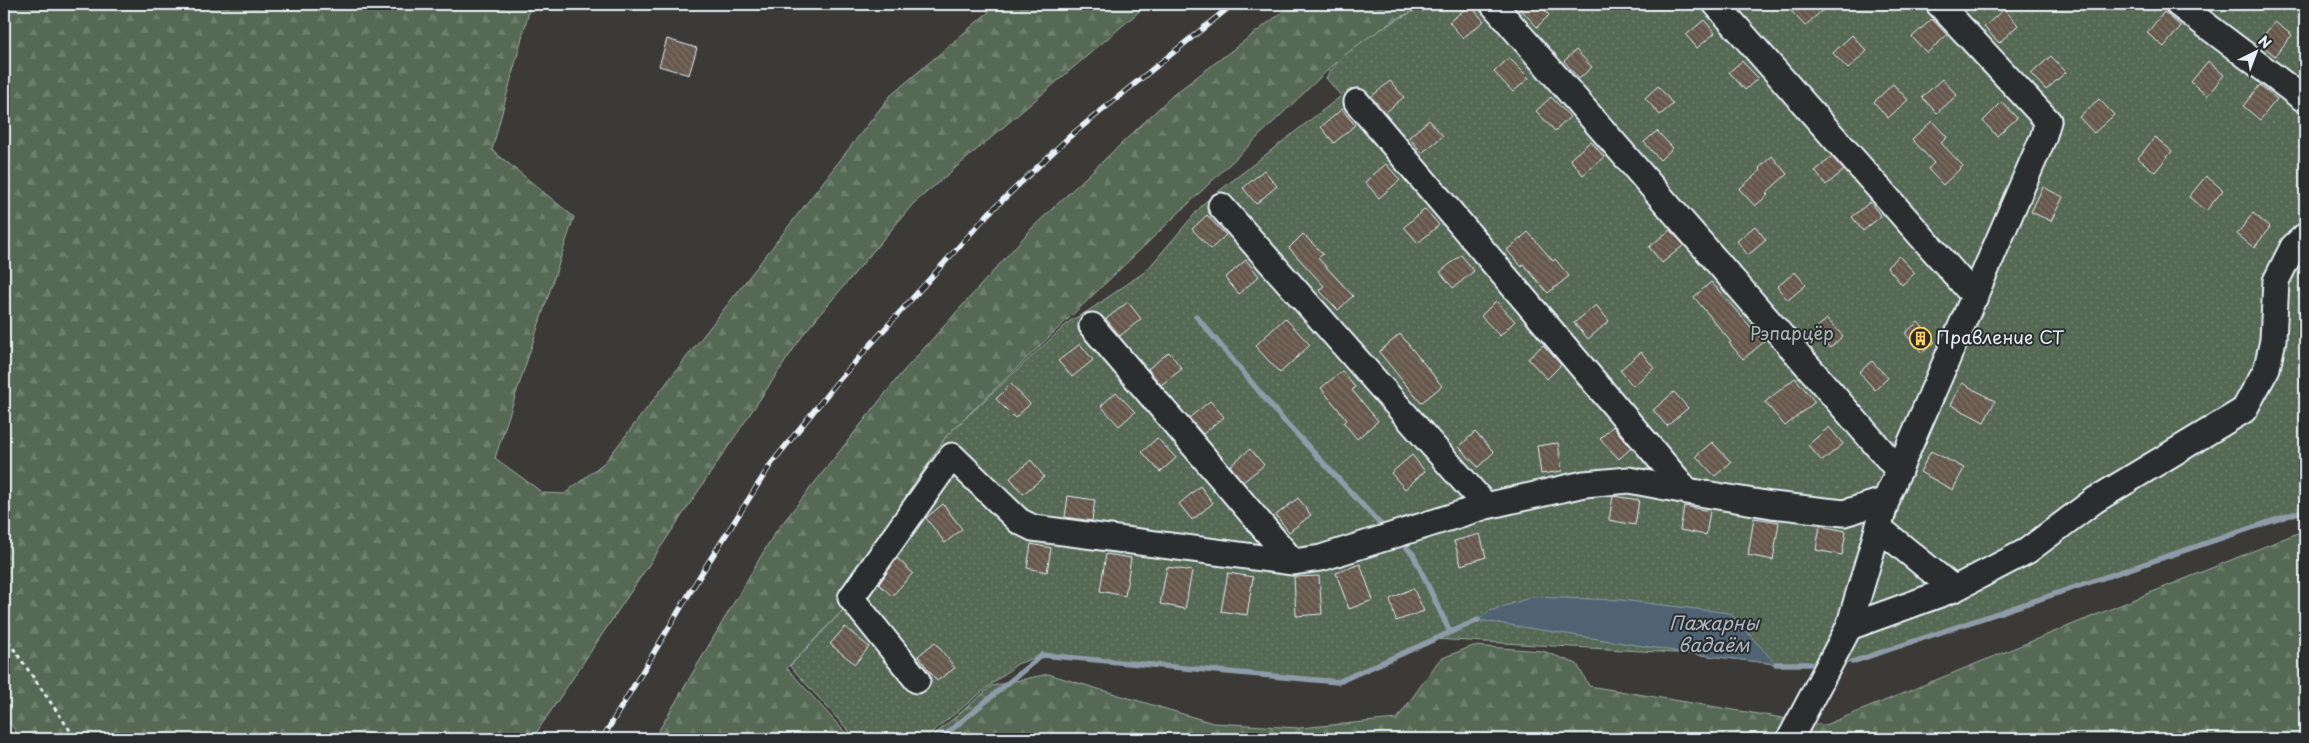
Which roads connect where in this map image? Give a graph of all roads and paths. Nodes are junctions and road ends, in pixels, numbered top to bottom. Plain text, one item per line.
1 (1493, 4) edge
2 (1716, 4) edge
3 (1939, 4) edge
4 (2178, 4) edge
5 (2305, 100) edge
6 (1357, 102) dead end
7 (1222, 206) dead end
8 (2305, 236) edge
9 (1975, 297) junction
10 (1092, 326) dead end
11 (1899, 470) junction
12 (1687, 490) junction
13 (1887, 500) junction
14 (1486, 506) junction
15 (1878, 528) junction
16 (1293, 562) junction
17 (1954, 589) junction
18 (1849, 627) junction
19 (4, 635) edge
20 (917, 680) dead end
21 (76, 739) edge
22 (1790, 739) edge

1 - 11 street
2 - 9 street
3 - 9 street
4 - 5 street
6 - 12 street
7 - 14 street
8 - 17 street
9 - 11 street
10 - 16 street
11 - 13 street
12 - 13 street
12 - 14 street
13 - 15 street
14 - 16 street
15 - 17 street
15 - 18 street
16 - 20 street
17 - 18 street
18 - 22 street
19 - 21 path

